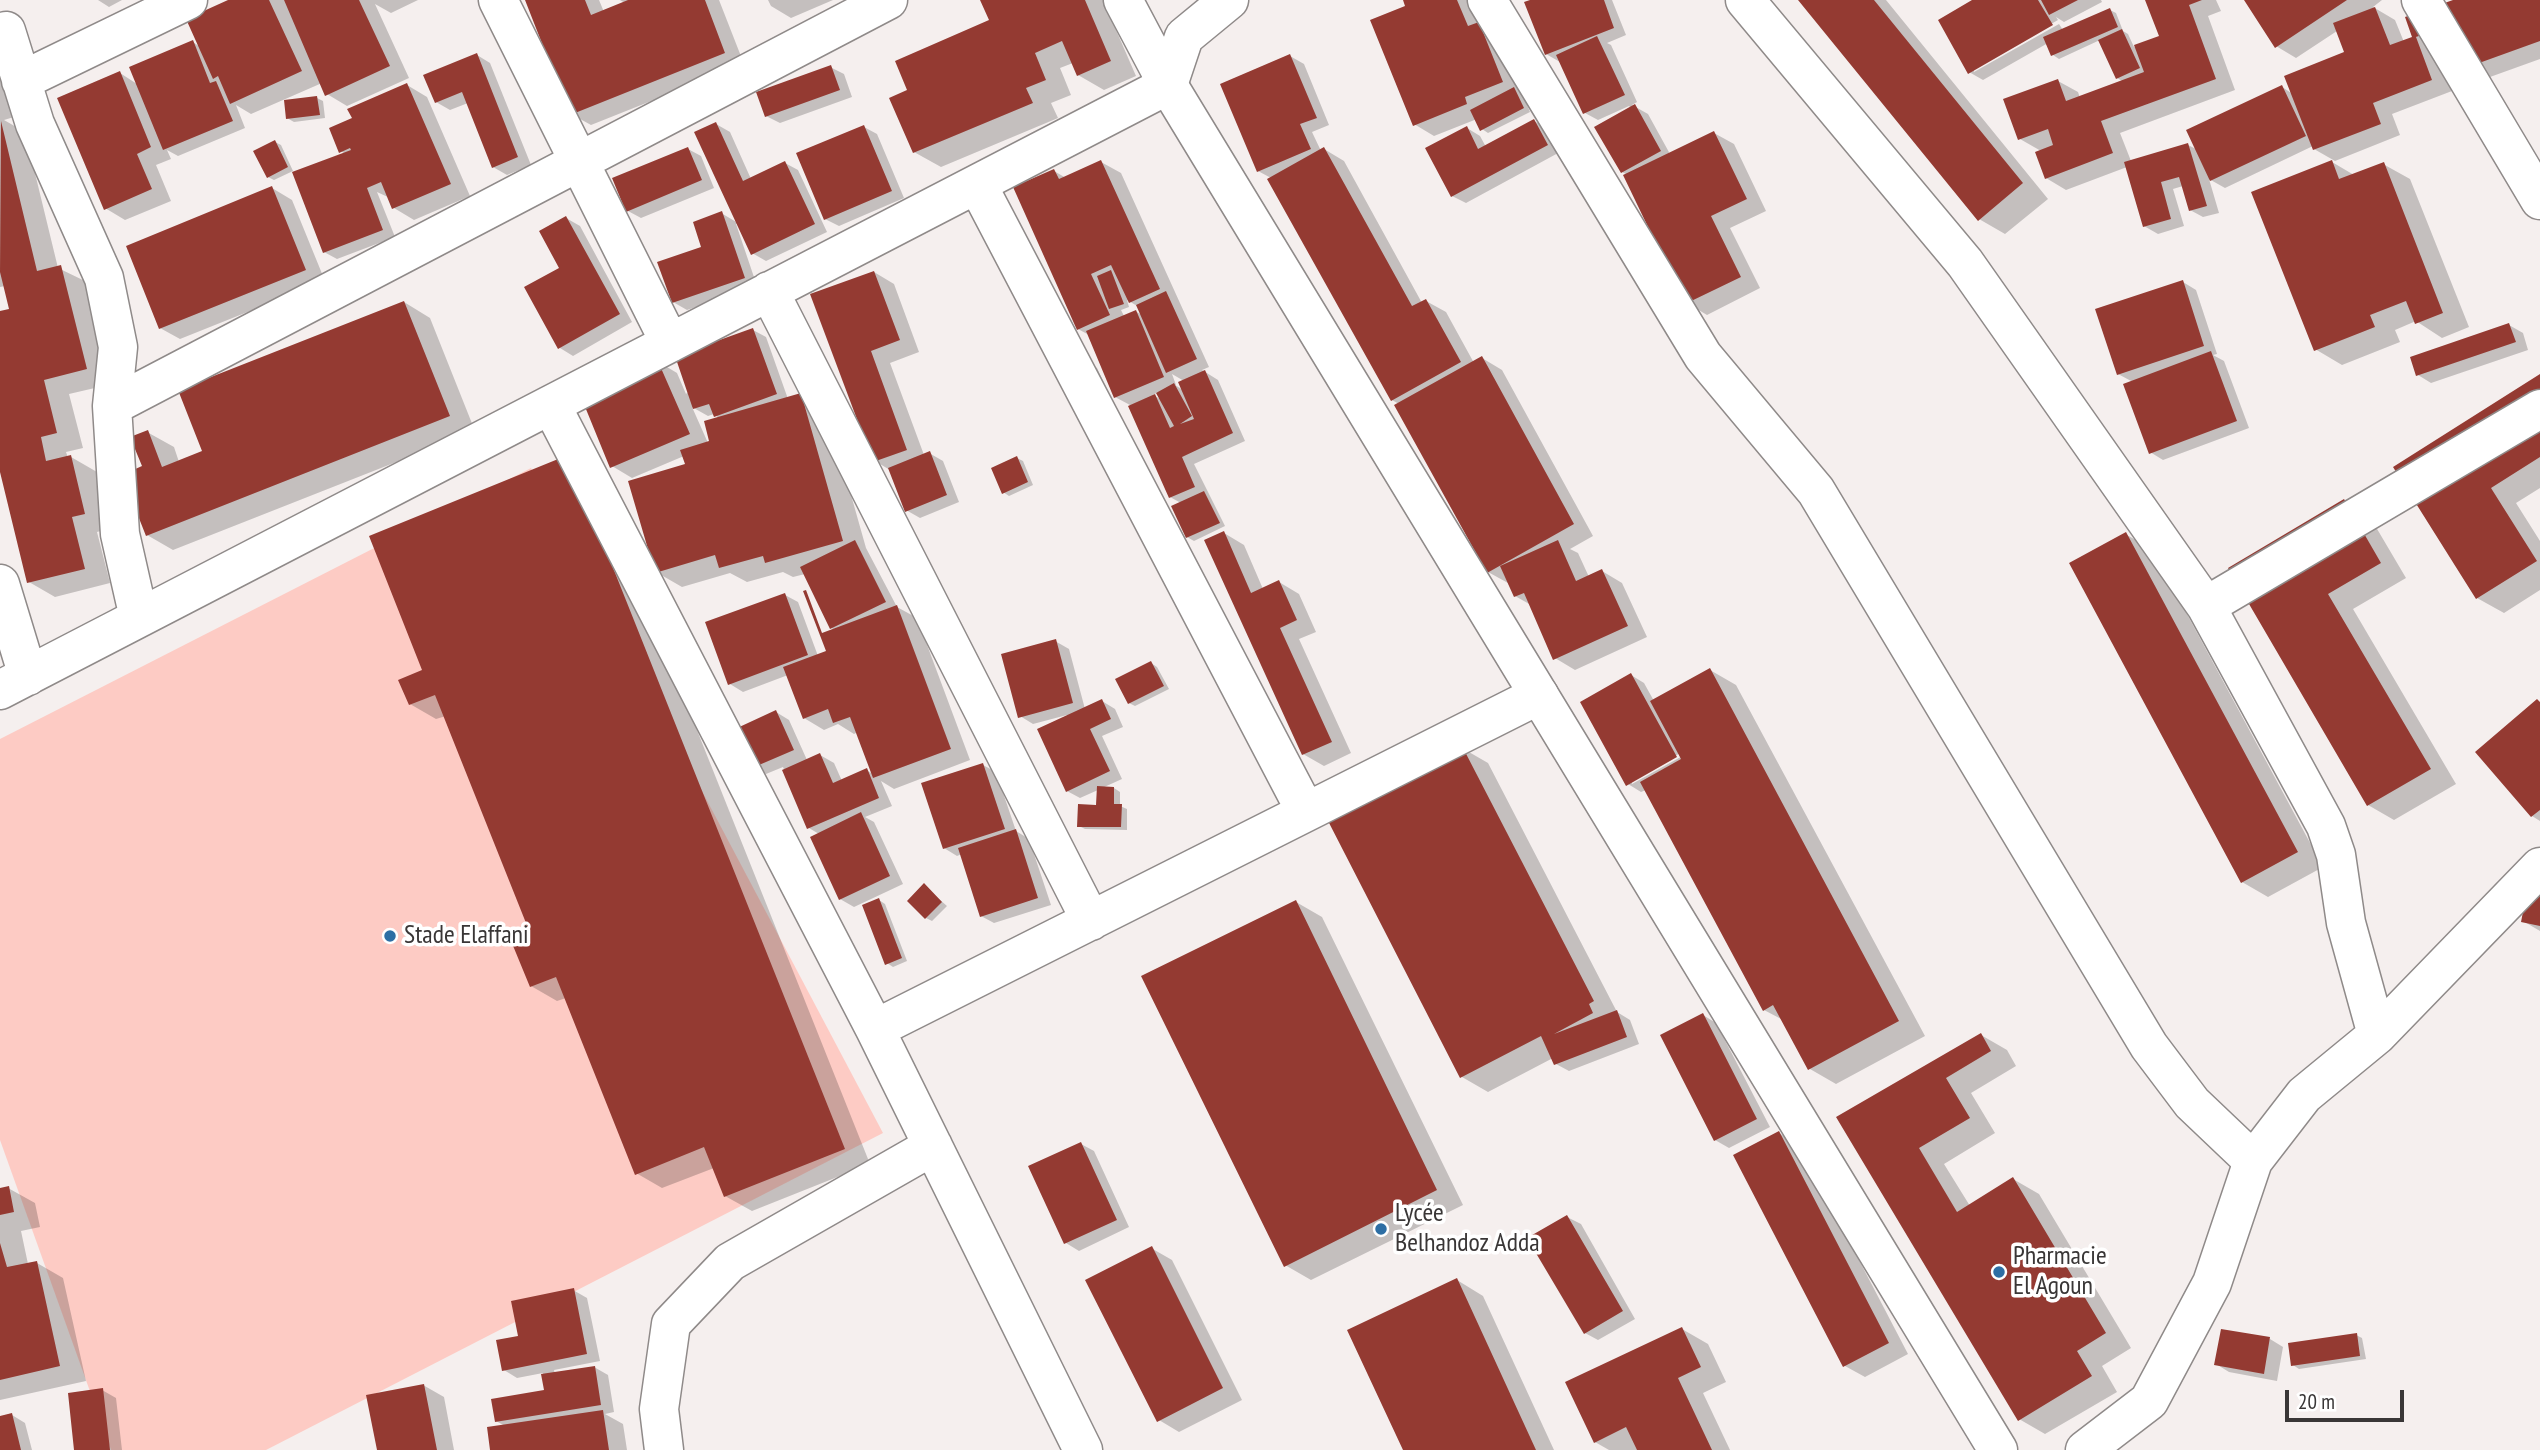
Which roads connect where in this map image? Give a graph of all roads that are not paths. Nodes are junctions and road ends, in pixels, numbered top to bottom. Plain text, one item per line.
1 (188, 0) edge
2 (498, 0) edge
3 (888, 0) edge
4 (1123, 0) edge
5 (1229, 0) edge
6 (1487, 0) edge
7 (1745, 0) edge
8 (2421, 0) edge
9 (2, 24) edge
10 (21, 81) junction
11 (1168, 85) junction
12 (579, 162) junction
13 (977, 184) junction
14 (2540, 200) edge
15 (769, 291) junction
16 (670, 343) junction
17 (551, 405) junction
18 (112, 406) junction
19 (2540, 409) edge
20 (0, 584) edge
21 (2206, 606) junction
22 (139, 618) junction
23 (14, 683) edge
24 (1539, 695) junction
25 (1306, 813) junction
26 (2540, 867) edge
27 (1091, 921) junction
28 (875, 1029) junction
29 (2377, 1035) junction
30 (933, 1146) junction
31 (2253, 1161) junction
32 (664, 1450) edge
33 (1083, 1450) edge
34 (1998, 1450) edge
35 (2085, 1450) edge

1 - 10 street
2 - 12 street
3 - 12 street
4 - 11 street
5 - 11 street
6 - 31 street
7 - 21 street
8 - 14 street
9 - 10 street
10 - 18 street
11 - 13 street
11 - 24 street
12 - 16 street
12 - 18 street
13 - 15 street
13 - 25 street
15 - 16 street
15 - 27 street
16 - 17 street
17 - 22 street
17 - 28 street
18 - 22 street
19 - 21 street
20 - 23 street
21 - 29 street
22 - 23 street
24 - 25 street
24 - 34 street
25 - 27 street
26 - 29 street
27 - 28 street
28 - 30 street
29 - 31 street
30 - 32 street
30 - 33 street
31 - 35 street

